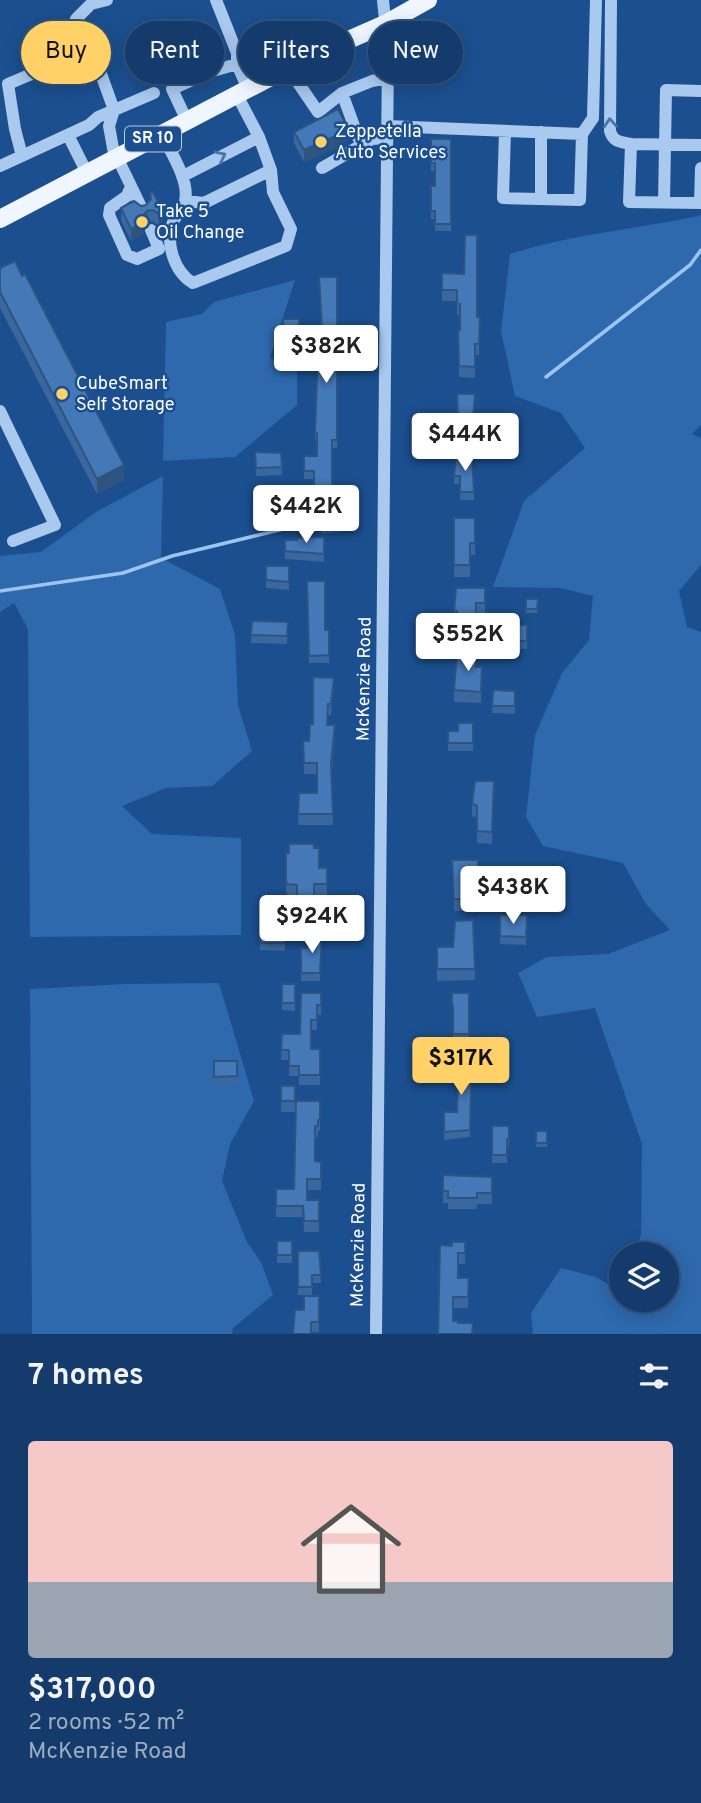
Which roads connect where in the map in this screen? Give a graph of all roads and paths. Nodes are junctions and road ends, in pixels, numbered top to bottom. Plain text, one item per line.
1 (107, 0) edge
2 (216, 0) edge
3 (383, 0) edge
4 (428, 0) edge
5 (596, 0) edge
6 (611, 0) edge
7 (77, 21) edge
8 (385, 21) edge
9 (389, 21) edge
10 (237, 64) junction
11 (21, 78) edge
12 (368, 83) edge
13 (105, 84) edge
14 (258, 84) edge
15 (299, 84) edge
16 (388, 84) edge
17 (701, 91) edge
18 (242, 92) junction
19 (154, 93) dead end
20 (342, 93) junction
21 (114, 110) junction
22 (317, 112) junction
23 (187, 121) junction
24 (308, 126) edge
25 (505, 131) junction
26 (387, 132) junction
27 (541, 132) junction
28 (162, 134) junction
29 (582, 134) junction
30 (68, 135) junction
31 (259, 137) junction
32 (631, 144) junction
33 (360, 145) junction
34 (665, 145) junction
35 (701, 145) edge
36 (23, 156) junction
37 (116, 158) junction
38 (0, 166) edge
39 (322, 168) dead end
40 (701, 168) edge
41 (271, 170) junction
42 (87, 173) junction
43 (183, 176) junction
44 (131, 186) junction
45 (541, 199) junction
46 (186, 201) junction
47 (664, 202) junction
48 (700, 203) edge
49 (142, 209) edge
50 (0, 219) edge
51 (151, 230) dead end
52 (0, 411) edge
53 (13, 541) dead end
54 (376, 1334) edge

1 - 7 street
2 - 10 street
3 - 8 street, McKenzie Road
4 - 9 main road, SR 10
5 - 29 street
32 -> 6 street
10 - 18 street
10 - 23 street
11 - 36 street
12 - 20 street
13 - 21 street
14 - 18 main road, SR 10
15 - 22 street
16 - 26 street, McKenzie Road
17 - 34 street
18 - 23 main road, SR 10
18 - 31 street
19 - 21 street
20 - 22 street
20 - 33 street
21 - 30 street
21 - 37 street
22 - 24 street
23 - 28 main road, SR 10
25 - 26 street
25 - 27 street
25 - 45 street
26 - 33 street
26 - 54 street, McKenzie Road
27 - 29 street
27 - 45 street
28 - 37 main road, SR 10
28 - 43 street
29 - 45 street
30 - 36 street
30 - 42 street
31 - 41 street
43 -> 31 street
32 - 34 street
32 - 47 street
33 - 39 street
34 - 35 street
34 - 47 street
36 - 38 street
37 - 42 main road, SR 10
37 - 44 street
40 - 48 street
41 - 46 street
41 - 46 street
42 - 50 main road, SR 10
43 - 46 street
44 - 49 street
44 - 51 street
47 - 48 street
52 - 53 street

